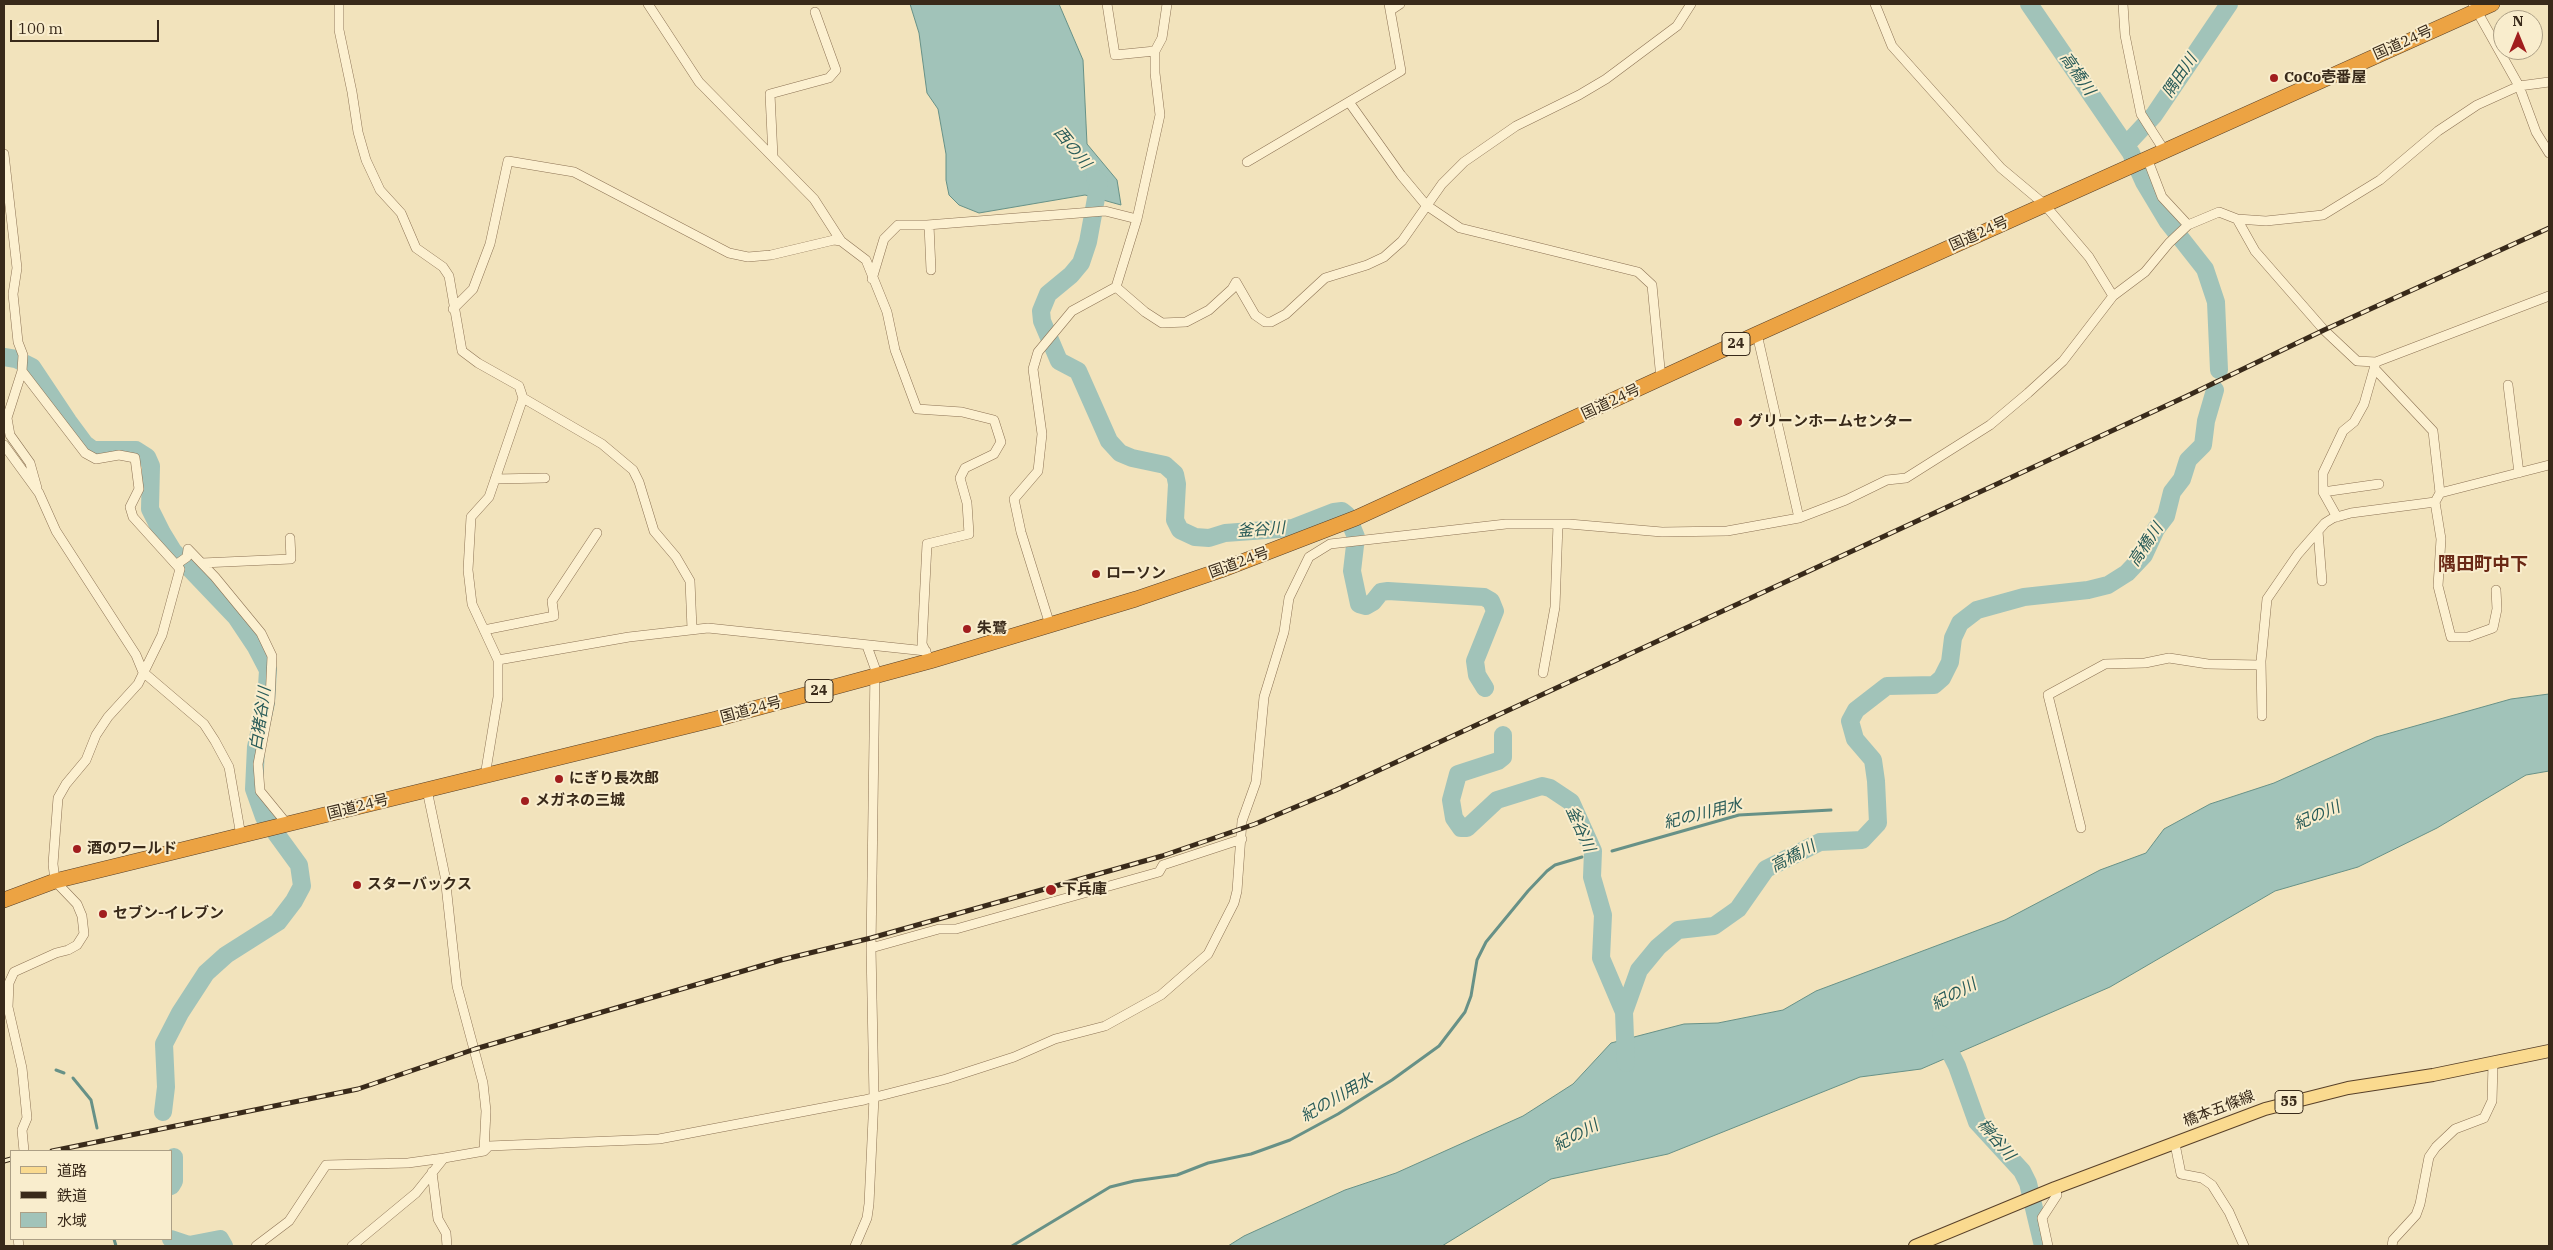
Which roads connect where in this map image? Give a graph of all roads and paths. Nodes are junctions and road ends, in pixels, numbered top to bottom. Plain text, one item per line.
1 (339, 4) edge
2 (648, 4) edge
3 (1107, 4) edge
4 (1167, 4) edge
5 (1400, 4) edge
6 (1692, 4) edge
7 (1875, 4) edge
8 (2123, 4) edge
9 (2492, 4) edge
10 (1390, 7) edge
11 (2475, 7) edge
12 (815, 12) dead end
13 (1155, 51) junction
14 (2549, 82) edge
15 (2519, 86) junction
16 (1349, 102) junction
17 (2164, 150) junction
18 (2549, 153) edge
19 (4, 154) edge
20 (773, 157) junction
21 (2147, 158) junction
22 (1247, 162) dead end
23 (2044, 204) junction
24 (1426, 205) junction
25 (2237, 219) junction
26 (1137, 220) junction
27 (929, 225) junction
28 (2188, 225) junction
29 (841, 241) junction
30 (931, 270) dead end
31 (872, 279) junction
32 (1116, 287) junction
33 (2113, 296) junction
34 (2549, 296) edge
35 (453, 309) junction
36 (1757, 334) junction
37 (2375, 365) junction
38 (22, 368) junction
39 (1661, 379) junction
40 (2508, 385) dead end
41 (523, 398) junction
42 (4, 445) edge
43 (2549, 465) edge
44 (2519, 474) junction
45 (545, 478) dead end
46 (494, 479) junction
47 (2379, 484) dead end
48 (2323, 492) junction
49 (39, 493) junction
50 (2440, 493) junction
51 (2435, 502) junction
52 (2337, 517) junction
53 (1799, 518) junction
54 (1558, 524) junction
55 (2318, 531) junction
56 (597, 533) dead end
57 (290, 538) dead end
58 (181, 561) junction
59 (202, 564) junction
60 (2322, 581) dead end
61 (2496, 590) dead end
62 (1050, 625) junction
63 (692, 629) junction
64 (484, 630) junction
65 (867, 646) junction
66 (928, 656) junction
67 (498, 660) junction
68 (2260, 666) junction
69 (143, 672) junction
70 (1543, 673) dead end
71 (874, 676) junction
72 (2262, 716) dead end
73 (485, 776) junction
74 (427, 790) junction
75 (287, 824) junction
76 (2081, 828) dead end
77 (241, 836) junction
78 (1242, 839) junction
79 (55, 881) junction
80 (4, 900) edge
81 (871, 948) junction
82 (2549, 1051) edge
83 (2493, 1064) junction
84 (874, 1097) junction
85 (2175, 1144) junction
86 (24, 1150) edge
87 (484, 1151) junction
88 (444, 1158) junction
89 (432, 1172) junction
90 (2055, 1188) junction
91 (256, 1246) edge
92 (352, 1246) edge
93 (447, 1246) edge
94 (855, 1246) edge
95 (1915, 1246) edge
96 (2048, 1246) edge
97 (2244, 1246) edge
98 (2392, 1246) edge

1 - 35 street
2 - 20 street
3 - 13 street
4 - 13 street
5 - 10 street
6 - 24 street
7 - 23 street
8 - 17 street
9 - 11 highway, 国道24号 / 24
10 - 16 street
11 - 15 street
11 - 17 highway, 国道24号 / 24
12 - 20 street
13 - 26 street
14 - 15 street
15 - 18 street
15 - 25 street
16 - 22 street
16 - 24 street
17 - 21 highway, 国道24号 / 24
19 - 38 street
20 - 29 street
21 - 23 highway, 国道24号 / 24
21 - 28 street
23 - 33 street
23 - 36 highway, 国道24号 / 24
24 - 32 street
24 - 39 street
25 - 28 street
25 - 37 street
26 - 27 street
26 - 32 street
27 - 30 street
27 - 31 street
28 - 33 street
29 - 31 street
29 - 35 street
31 - 66 street
32 - 62 street
33 - 53 street
34 - 37 street
35 - 41 street
36 - 39 highway, 国道24号 / 24
36 - 53 street
37 - 48 street
37 - 50 street
38 - 49 street
38 - 58 street
39 - 62 highway, 国道24号 / 24
40 - 44 street
41 - 46 street
41 - 63 street
42 - 49 street
43 - 44 street
44 - 50 street
45 - 46 street
46 - 64 street
47 - 48 street
48 - 52 street
49 - 69 street
50 - 51 street
51 - 52 street
51 - 61 street
52 - 55 street
53 - 54 street
54 - 70 street
54 - 78 street
55 - 60 street
55 - 68 street
56 - 64 street
57 - 59 street
58 - 59 street
58 - 69 street
59 - 75 street
62 - 66 highway, 国道24号 / 24
63 - 65 street
63 - 67 street
64 - 67 street
65 - 66 street
65 - 71 street
66 - 71 highway, 国道24号 / 24
67 - 73 street
68 - 72 street
68 - 76 street
69 - 77 street
69 - 79 street
71 - 73 highway, 国道24号 / 24
71 - 81 street
73 - 74 highway, 国道24号 / 24
74 - 75 highway, 国道24号 / 24
74 - 87 street
75 - 77 highway, 国道24号 / 24
77 - 79 highway, 国道24号 / 24
78 - 81 street
78 - 84 street
79 - 80 highway, 国道24号 / 24
79 - 86 street
81 - 84 street
82 - 83 main road, 橋本五條線 / 55
83 - 85 main road, 橋本五條線 / 55
83 - 98 street
84 - 87 street
84 - 94 street
85 - 90 main road, 橋本五條線 / 55
85 - 97 street
87 - 88 street
88 - 89 street
88 - 91 street
89 - 92 street
89 - 93 street
90 - 95 main road, 橋本五條線 / 55
90 - 96 street

